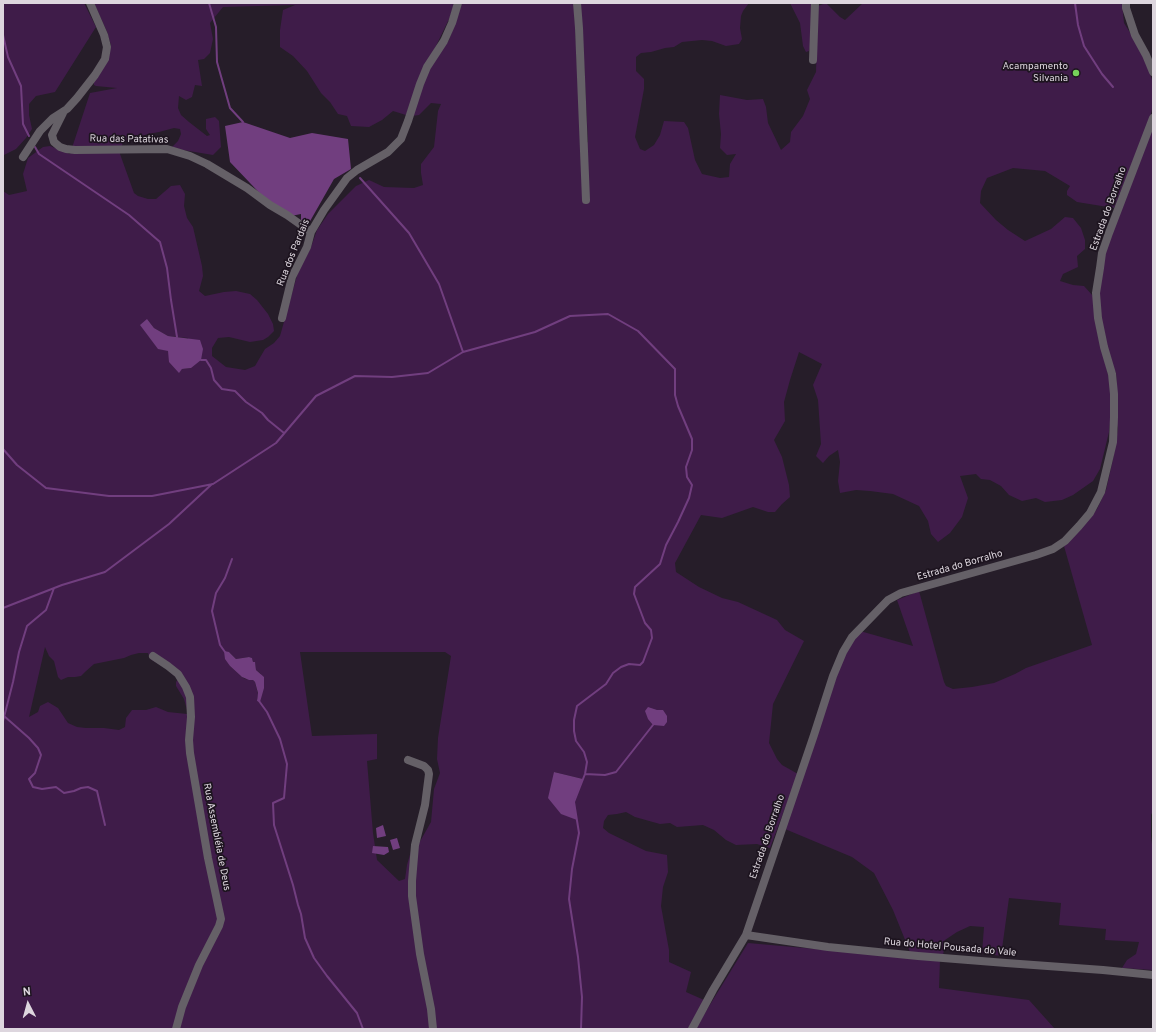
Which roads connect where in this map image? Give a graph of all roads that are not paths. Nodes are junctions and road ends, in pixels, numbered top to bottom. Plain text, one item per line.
1 (90, 3) edge
2 (458, 3) edge
3 (577, 3) edge
4 (815, 3) edge
5 (1126, 3) edge
6 (813, 60) dead end
7 (1153, 72) edge
8 (63, 113) junction
9 (1153, 118) edge
10 (23, 157) dead end
11 (586, 200) dead end
12 (311, 232) junction
13 (282, 318) dead end
14 (153, 656) dead end
15 (408, 760) dead end
16 (746, 935) junction
17 (1153, 975) edge
18 (176, 1029) edge
19 (433, 1029) edge
20 (692, 1029) edge

1 - 8 street
2 - 12 street, Rua dos Pardais
3 - 11 street
4 - 6 street
5 - 7 street
8 - 10 street
8 - 12 street, Rua das Patativas
9 - 16 street, Estrada do Borralho
12 - 13 street, Rua dos Pardais
14 - 18 street, Rua Assembléia de Deus
15 - 19 street
16 - 17 street, Rua do Hotel Pousada do Vale
16 - 20 street, Estrada do Borralho

